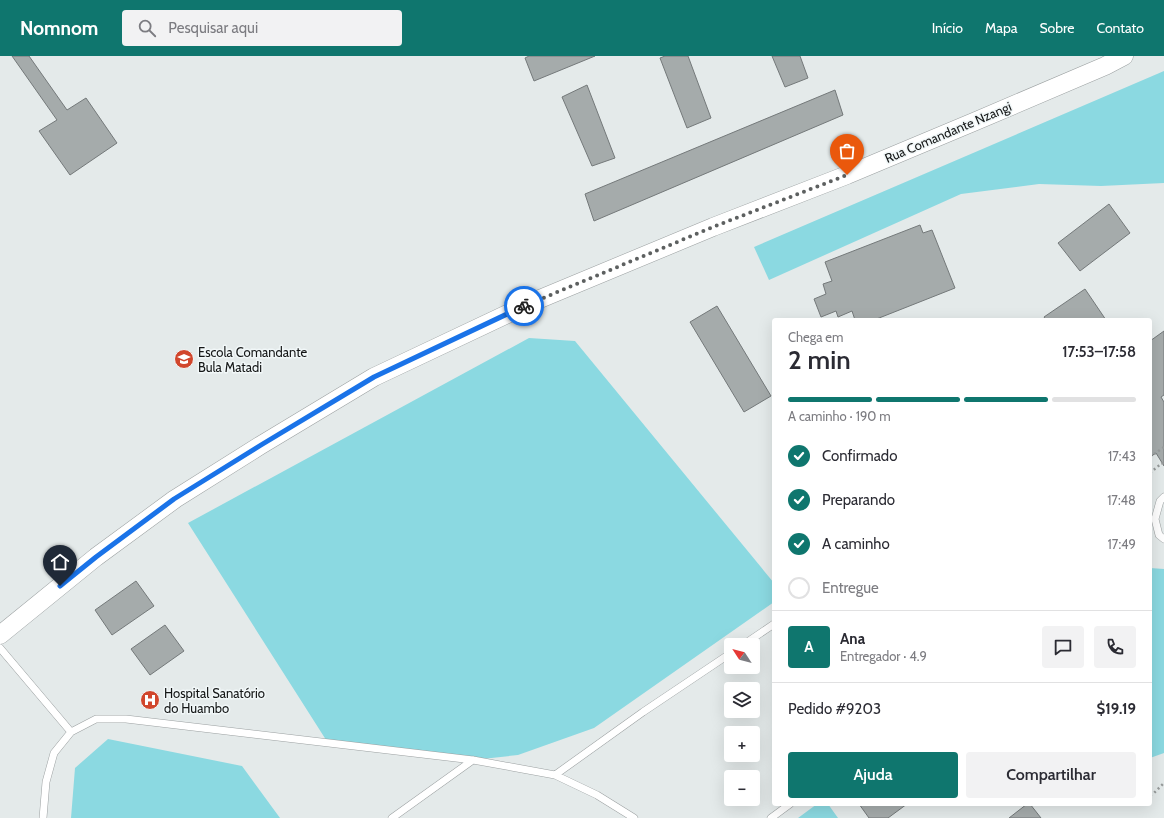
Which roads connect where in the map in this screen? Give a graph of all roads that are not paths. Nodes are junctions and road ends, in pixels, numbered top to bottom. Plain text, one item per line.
1 (1124, 56) edge
2 (1164, 497) edge
3 (1161, 537) edge
4 (772, 625) edge
5 (0, 635) edge
6 (753, 638) edge
7 (0, 648) edge
8 (724, 658) edge
9 (71, 732) junction
10 (473, 760) junction
11 (555, 775) junction
12 (787, 806) edge
13 (43, 818) edge
14 (392, 818) edge
15 (634, 818) edge
16 (771, 818) edge

1 - 5 street, Rua Comandante Nzangi
2 - 3 lane
4 - 6 lane
7 - 9 lane
8 - 11 lane
9 - 10 lane
9 - 13 lane
10 - 11 lane
10 - 14 lane
11 - 15 lane
12 - 16 lane

